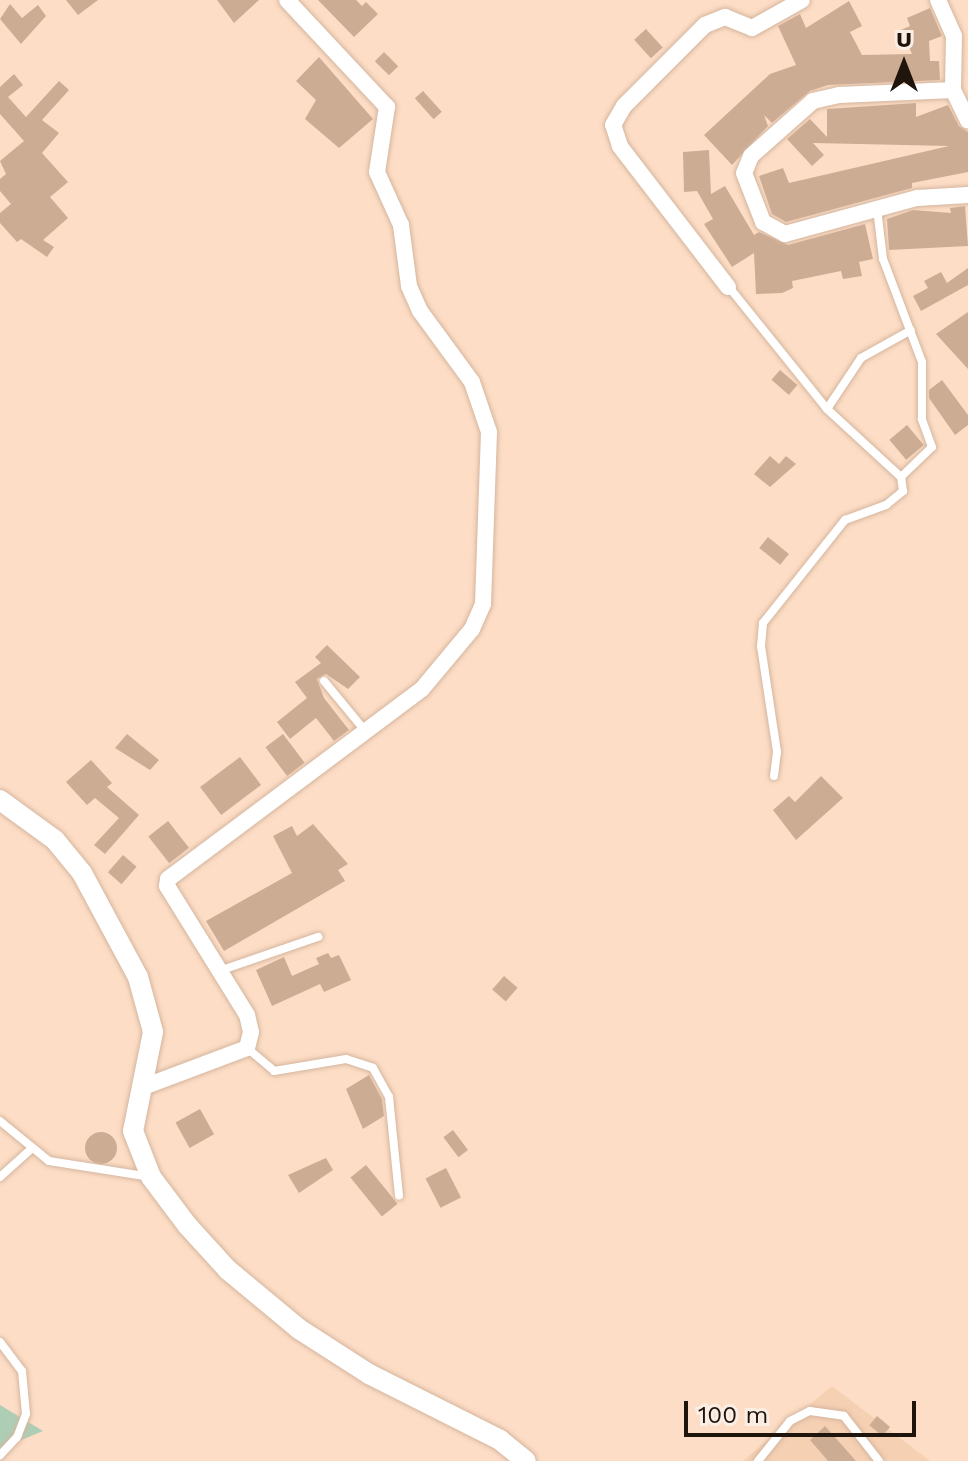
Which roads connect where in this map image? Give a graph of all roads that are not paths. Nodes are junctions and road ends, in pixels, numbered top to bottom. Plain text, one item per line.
1 (287, 0) edge
2 (802, 0) edge
3 (938, 0) edge
4 (953, 90) junction
5 (968, 121) edge
6 (968, 195) edge
7 (877, 208) junction
8 (728, 287) joint
9 (911, 330) junction
10 (827, 409) junction
11 (901, 477) junction
12 (324, 681) dead end
13 (366, 732) junction
14 (774, 776) dead end
15 (0, 800) edge
16 (318, 937) dead end
17 (222, 970) junction
18 (247, 1048) junction
19 (146, 1086) junction
20 (0, 1121) edge
21 (30, 1150) junction
22 (0, 1177) edge
23 (151, 1177) junction
24 (399, 1195) dead end
25 (0, 1342) edge
26 (0, 1455) edge
27 (526, 1461) edge
28 (758, 1461) edge
29 (879, 1461) edge

1 - 13 street
2 - 8 street
3 - 4 street
4 - 5 street
4 - 7 street
6 - 7 street
7 - 9 lane
8 - 10 lane
9 - 10 lane
9 - 11 lane
10 - 11 lane
11 - 14 lane
12 - 13 lane
13 - 17 street
15 - 19 street
16 - 17 lane
17 - 18 street
18 - 19 street
18 - 24 lane
19 - 23 street
20 - 21 lane
21 - 22 lane
21 - 23 lane
23 - 27 street
25 - 26 lane
28 - 29 lane

